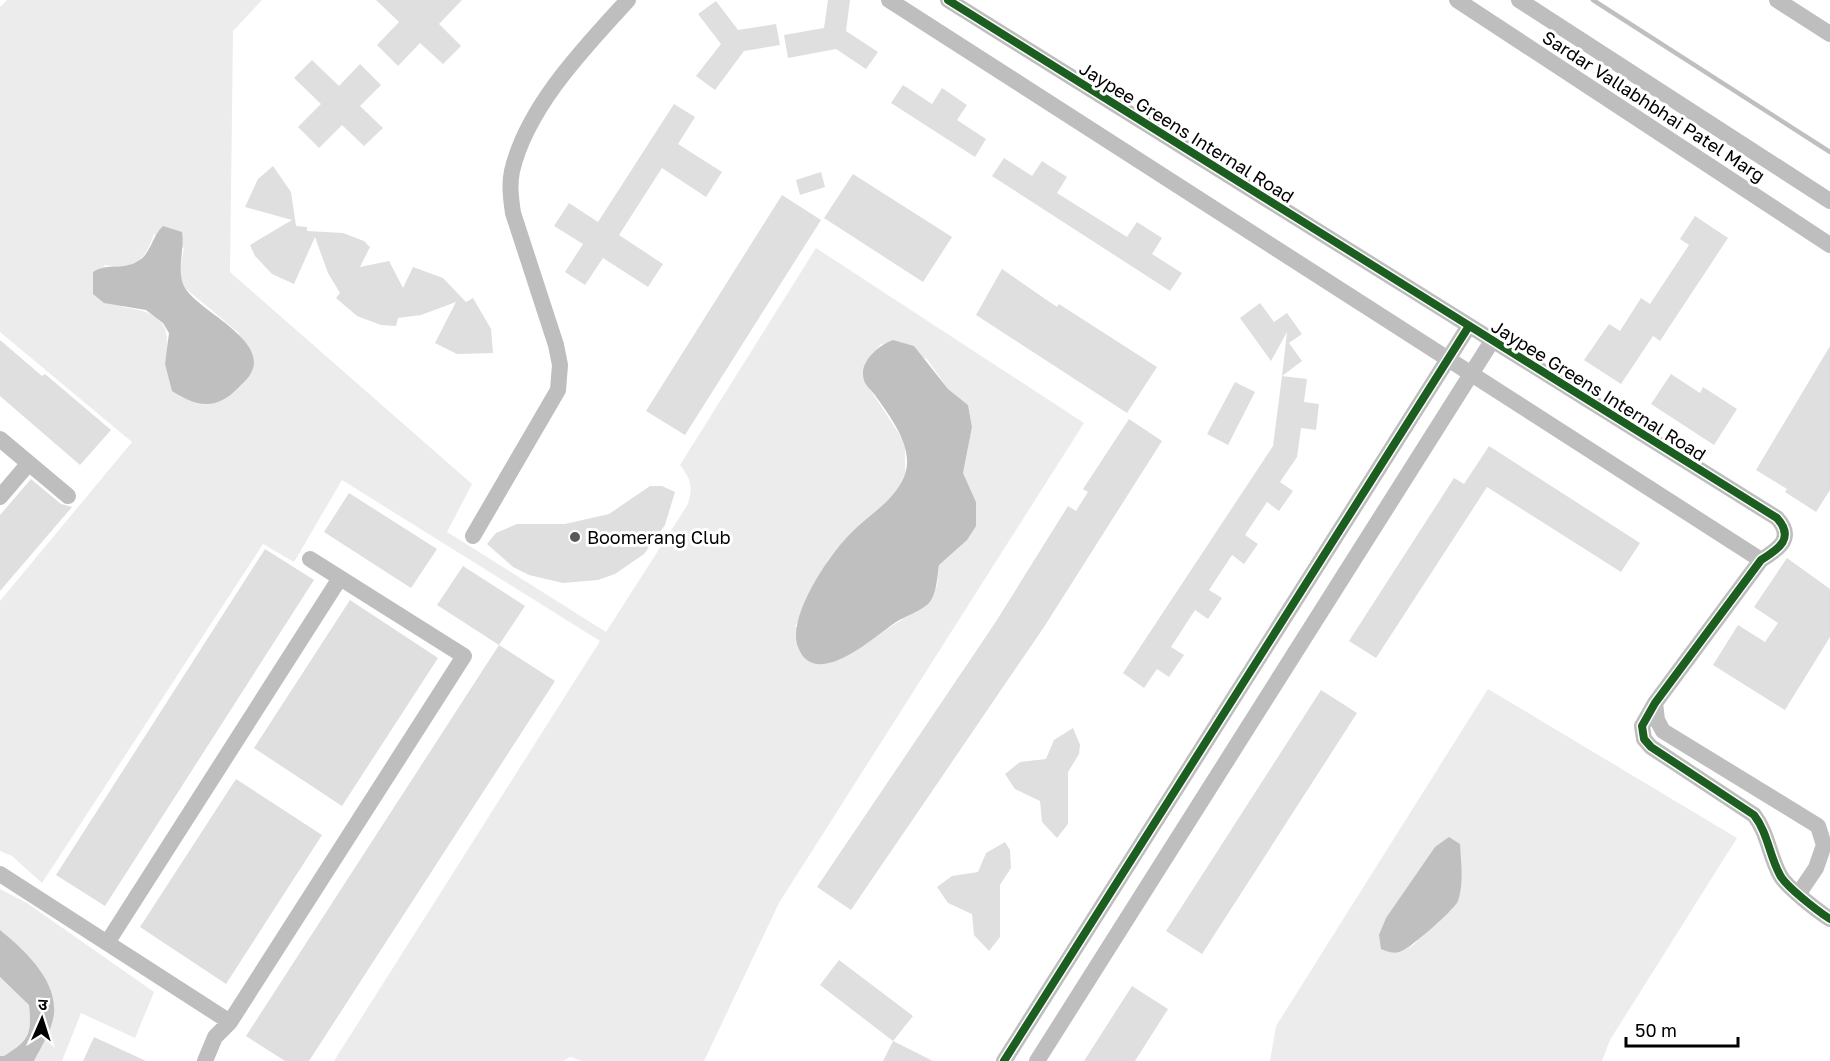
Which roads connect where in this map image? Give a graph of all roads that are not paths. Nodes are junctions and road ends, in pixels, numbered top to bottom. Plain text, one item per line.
1 (628, 0) edge
2 (889, 0) edge
3 (948, 0) edge
4 (1457, 0) edge
5 (1519, 0) edge
6 (1777, 0) edge
7 (1830, 34) edge
8 (1830, 201) edge
9 (1830, 245) edge
10 (1469, 326) junction
11 (1492, 341) junction
12 (1448, 359) junction
13 (1471, 374) junction
14 (0, 439) edge
15 (29, 463) junction
16 (68, 496) dead end
17 (0, 497) edge
18 (473, 536) dead end
19 (310, 559) dead end
20 (1761, 560) junction
21 (340, 578) junction
22 (1654, 703) junction
23 (0, 874) edge
24 (1799, 893) junction
25 (1830, 918) edge
26 (107, 943) junction
27 (230, 1022) junction
28 (1008, 1055) edge
29 (205, 1061) edge
30 (1031, 1061) edge
31 (1037, 1061) edge

1 - 18 street
2 - 12 street
3 - 10 street, Jaypee Greens Internal Road
4 - 9 street, Sardar Vallabhbhai Patel Marg
5 - 8 street, Sardar Vallabhbhai Patel Marg
6 - 7 street
10 - 11 street, Jaypee Greens Internal Road
10 - 12 street
11 - 13 street
11 - 20 street, Jaypee Greens Internal Road
12 - 13 street
12 - 28 street
13 - 20 street
13 - 31 street
14 - 15 street
15 - 16 street
15 - 17 street
19 - 21 street
20 - 22 street, Jaypee Greens Internal Road
21 - 26 street
21 - 27 street
22 - 24 street, Jaypee Greens Internal Road
22 - 24 street
23 - 26 street
24 - 25 street, Jaypee Greens Internal Road
26 - 27 street
27 - 29 street
28 - 30 street

